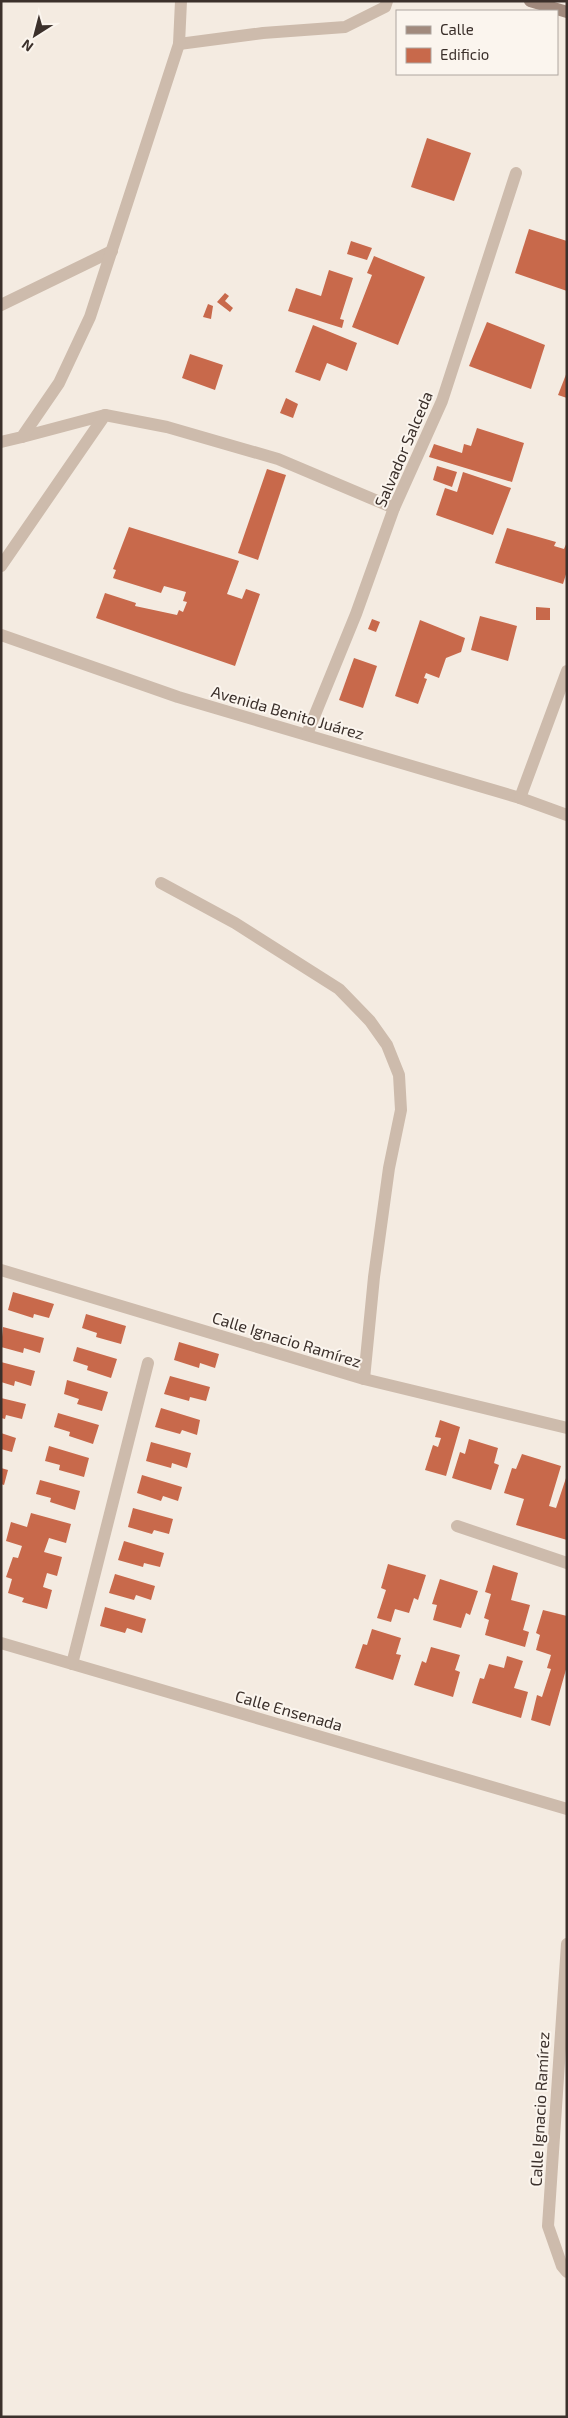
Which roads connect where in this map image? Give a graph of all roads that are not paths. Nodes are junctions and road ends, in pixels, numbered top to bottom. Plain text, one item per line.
1 (181, 1) edge
2 (388, 1) edge
3 (530, 1) edge
4 (567, 12) edge
5 (179, 44) junction
6 (516, 173) dead end
7 (112, 251) junction
8 (1, 304) edge
9 (105, 415) junction
10 (22, 438) junction
11 (1, 442) edge
12 (394, 508) junction
13 (1, 566) edge
14 (1, 635) edge
15 (567, 670) edge
16 (307, 734) junction
17 (520, 798) junction
18 (567, 815) edge
19 (161, 883) dead end
20 (1, 1270) edge
21 (148, 1363) dead end
22 (364, 1379) junction
23 (567, 1428) edge
24 (457, 1526) dead end
25 (567, 1563) edge
26 (1, 1643) edge
27 (72, 1664) junction
28 (567, 1809) edge
29 (567, 1944) edge
30 (567, 2272) edge

1 - 5 street
2 - 5 street
3 - 4 street
5 - 7 street
6 - 12 street, Salvador Salceda
7 - 8 street
7 - 10 street
9 - 10 street
9 - 12 street
9 - 13 street
10 - 11 street
12 - 16 street, Salvador Salceda
14 - 16 street, Avenida Benito Juárez
15 - 17 street
16 - 17 street, Avenida Benito Juárez
17 - 18 street, Avenida Benito Juárez
19 - 22 street
20 - 22 street, Calle Ignacio Ramírez
21 - 27 street
22 - 23 street, Calle Ignacio Ramírez
24 - 25 street
26 - 27 street, Calle Ensenada
27 - 28 street, Calle Ensenada
29 - 30 street, Calle Ignacio Ramírez

